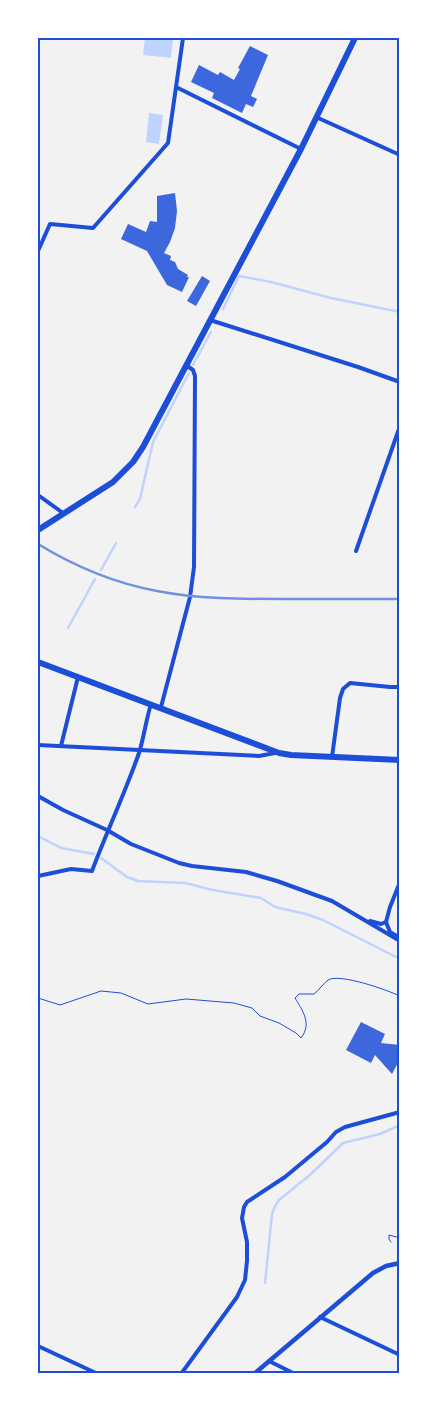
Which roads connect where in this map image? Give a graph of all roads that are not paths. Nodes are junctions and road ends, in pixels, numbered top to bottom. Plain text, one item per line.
1 (183, 38) edge
2 (355, 38) edge
3 (176, 87) junction
4 (316, 117) junction
5 (301, 149) junction
6 (400, 155) edge
7 (38, 251) edge
8 (210, 320) junction
9 (186, 365) junction
10 (400, 382) edge
11 (400, 426) edge
12 (38, 495) edge
13 (63, 513) junction
14 (38, 530) edge
15 (356, 551) dead end
16 (38, 664) edge
17 (78, 677) junction
18 (400, 686) edge
19 (151, 704) junction
20 (161, 707) junction
21 (38, 745) edge
22 (61, 746) junction
23 (140, 750) junction
24 (279, 752) junction
25 (332, 757) junction
26 (400, 760) edge
27 (38, 796) edge
28 (107, 830) junction
29 (38, 876) edge
30 (400, 882) edge
31 (362, 918) junction
32 (386, 922) junction
33 (400, 939) edge
34 (400, 1112) edge
35 (400, 1263) edge
36 (320, 1318) junction
37 (38, 1346) edge
38 (400, 1355) edge
39 (269, 1361) junction
40 (98, 1374) edge
41 (181, 1374) edge
42 (254, 1374) edge
43 (296, 1374) edge

1 - 3 street
2 - 4 highway
3 - 5 street
3 - 7 street
4 - 5 highway
4 - 6 street
5 - 8 highway
8 - 9 highway
8 - 10 street
9 - 13 highway
9 - 20 street
11 - 15 street
12 - 13 street
13 - 14 highway
16 - 17 highway
17 - 19 highway
17 - 22 street
18 - 25 street
19 - 20 highway
19 - 23 street
20 - 24 highway
21 - 22 street
22 - 23 street
23 - 24 street
23 - 28 street
24 - 25 highway
25 - 26 highway
27 - 28 street
28 - 29 street
28 - 31 street
30 - 32 street
31 - 32 street
31 - 33 street
32 - 33 street
34 - 41 street
35 - 36 street
36 - 38 street
36 - 39 street
37 - 40 street
39 - 42 street
39 - 43 street

